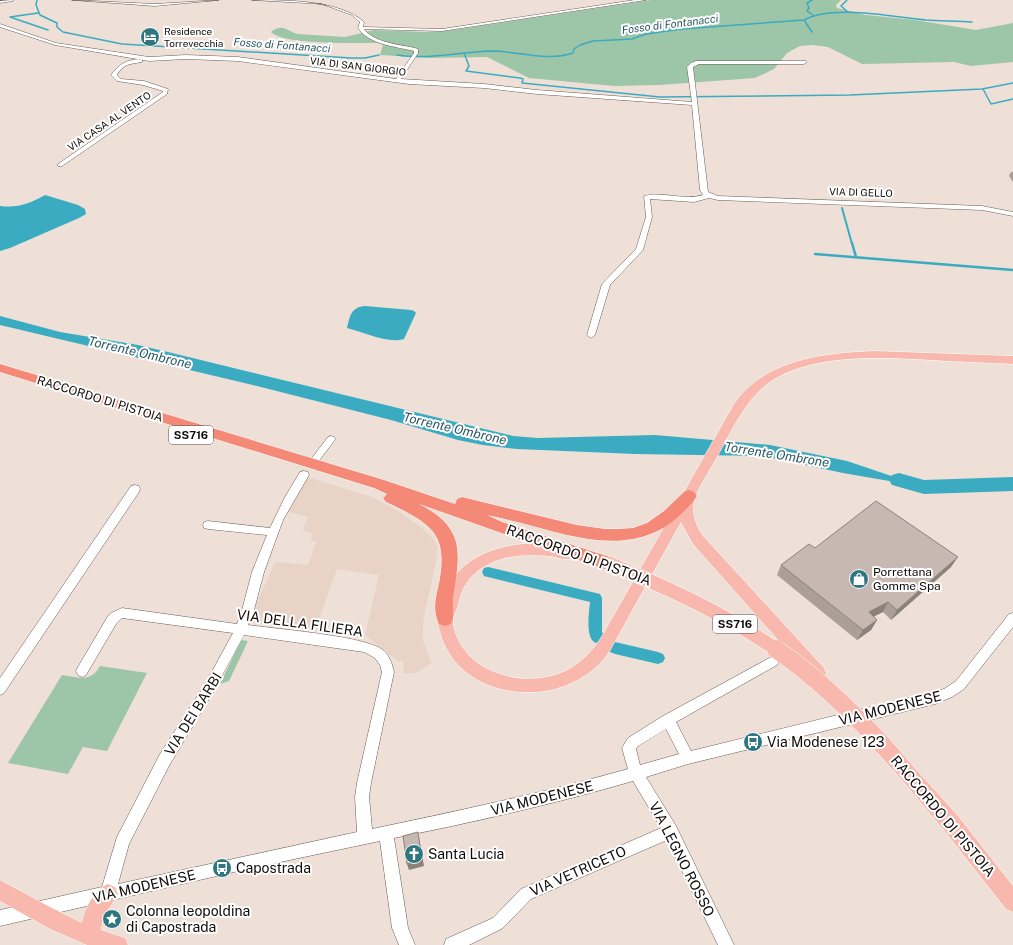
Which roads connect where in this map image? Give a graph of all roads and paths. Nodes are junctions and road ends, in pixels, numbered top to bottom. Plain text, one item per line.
1 (11, 0) edge
2 (74, 0) edge
3 (216, 0) edge
4 (254, 0) edge
5 (644, 0) edge
6 (303, 1) edge
7 (0, 2) edge
8 (0, 25) edge
9 (360, 28) junction
10 (149, 59) junction
11 (804, 62) dead end
12 (398, 80) junction
13 (695, 104) junction
14 (60, 165) dead end
15 (708, 196) junction
16 (1013, 214) edge
17 (591, 335) dead end
18 (1013, 360) edge
19 (0, 368) edge
20 (0, 376) edge
21 (331, 439) dead end
22 (315, 460) dead end
23 (304, 475) dead end
24 (135, 489) dead end
25 (381, 489) junction
26 (689, 496) junction
27 (208, 525) dead end
28 (273, 532) junction
29 (610, 564) junction
30 (1013, 618) edge
31 (445, 619) junction
32 (241, 629) junction
33 (773, 661) dead end
34 (82, 671) dead end
35 (0, 689) edge
36 (845, 706) junction
37 (668, 720) junction
38 (688, 758) junction
39 (637, 773) junction
40 (671, 831) junction
41 (386, 833) junction
42 (365, 837) junction
43 (0, 890) edge
44 (108, 894) junction
45 (1013, 902) edge
46 (35, 911) junction
47 (0, 918) edge
48 (90, 936) junction
49 (118, 945) edge
50 (407, 945) edge
51 (452, 945) edge
52 (726, 945) edge

1 - 7 street
2 - 3 street
4 - 6 street
5 - 9 street
6 - 9 street
8 - 10 street, VIA DI SAN GIORGIO
9 - 12 street
10 - 12 street, VIA DI SAN GIORGIO
10 - 14 street, VIA CASA AL VENTO
11 - 13 street
12 - 13 street, VIA DI SAN GIORGIO
13 - 15 street
15 - 16 street, VIA DI GELLO
15 - 17 street, VIA DI GELLO
18 - 26 main road
19 - 25 highway, RACCORDO DI PISTOIA / SS716
20 - 25 highway, RACCORDO DI PISTOIA / SS716
21 - 22 street
23 - 28 street, VIA DEI BARBI
24 - 35 street
25 - 26 highway
25 - 29 highway, RACCORDO DI PISTOIA / SS716
25 - 31 highway
26 - 31 main road
26 - 36 main road, bridge
27 - 28 street
28 - 32 street, VIA DEI BARBI
29 - 31 main road
29 - 36 main road, RACCORDO DI PISTOIA / SS716, bridge
30 - 38 street, VIA MODENESE
32 - 34 street, VIA DELLA FILIERA
32 - 42 street, VIA DELLA FILIERA
32 - 44 street, VIA DEI BARBI
33 - 37 street
36 - 45 main road, RACCORDO DI PISTOIA / SS716, bridge
37 - 38 street
37 - 39 street, VIA LEGNO ROSSO
38 - 39 street, VIA MODENESE
39 - 40 street, VIA LEGNO ROSSO
39 - 41 street, VIA MODENESE
40 - 51 street, VIA VETRICETO
40 - 52 street, VIA LEGNO ROSSO
41 - 42 street, VIA MODENESE
41 - 50 street
42 - 44 street, VIA MODENESE
43 - 46 main road
44 - 46 street, VIA MODENESE
44 - 48 main road
46 - 47 street, VIA MODENESE
46 - 48 main road
48 - 49 main road

